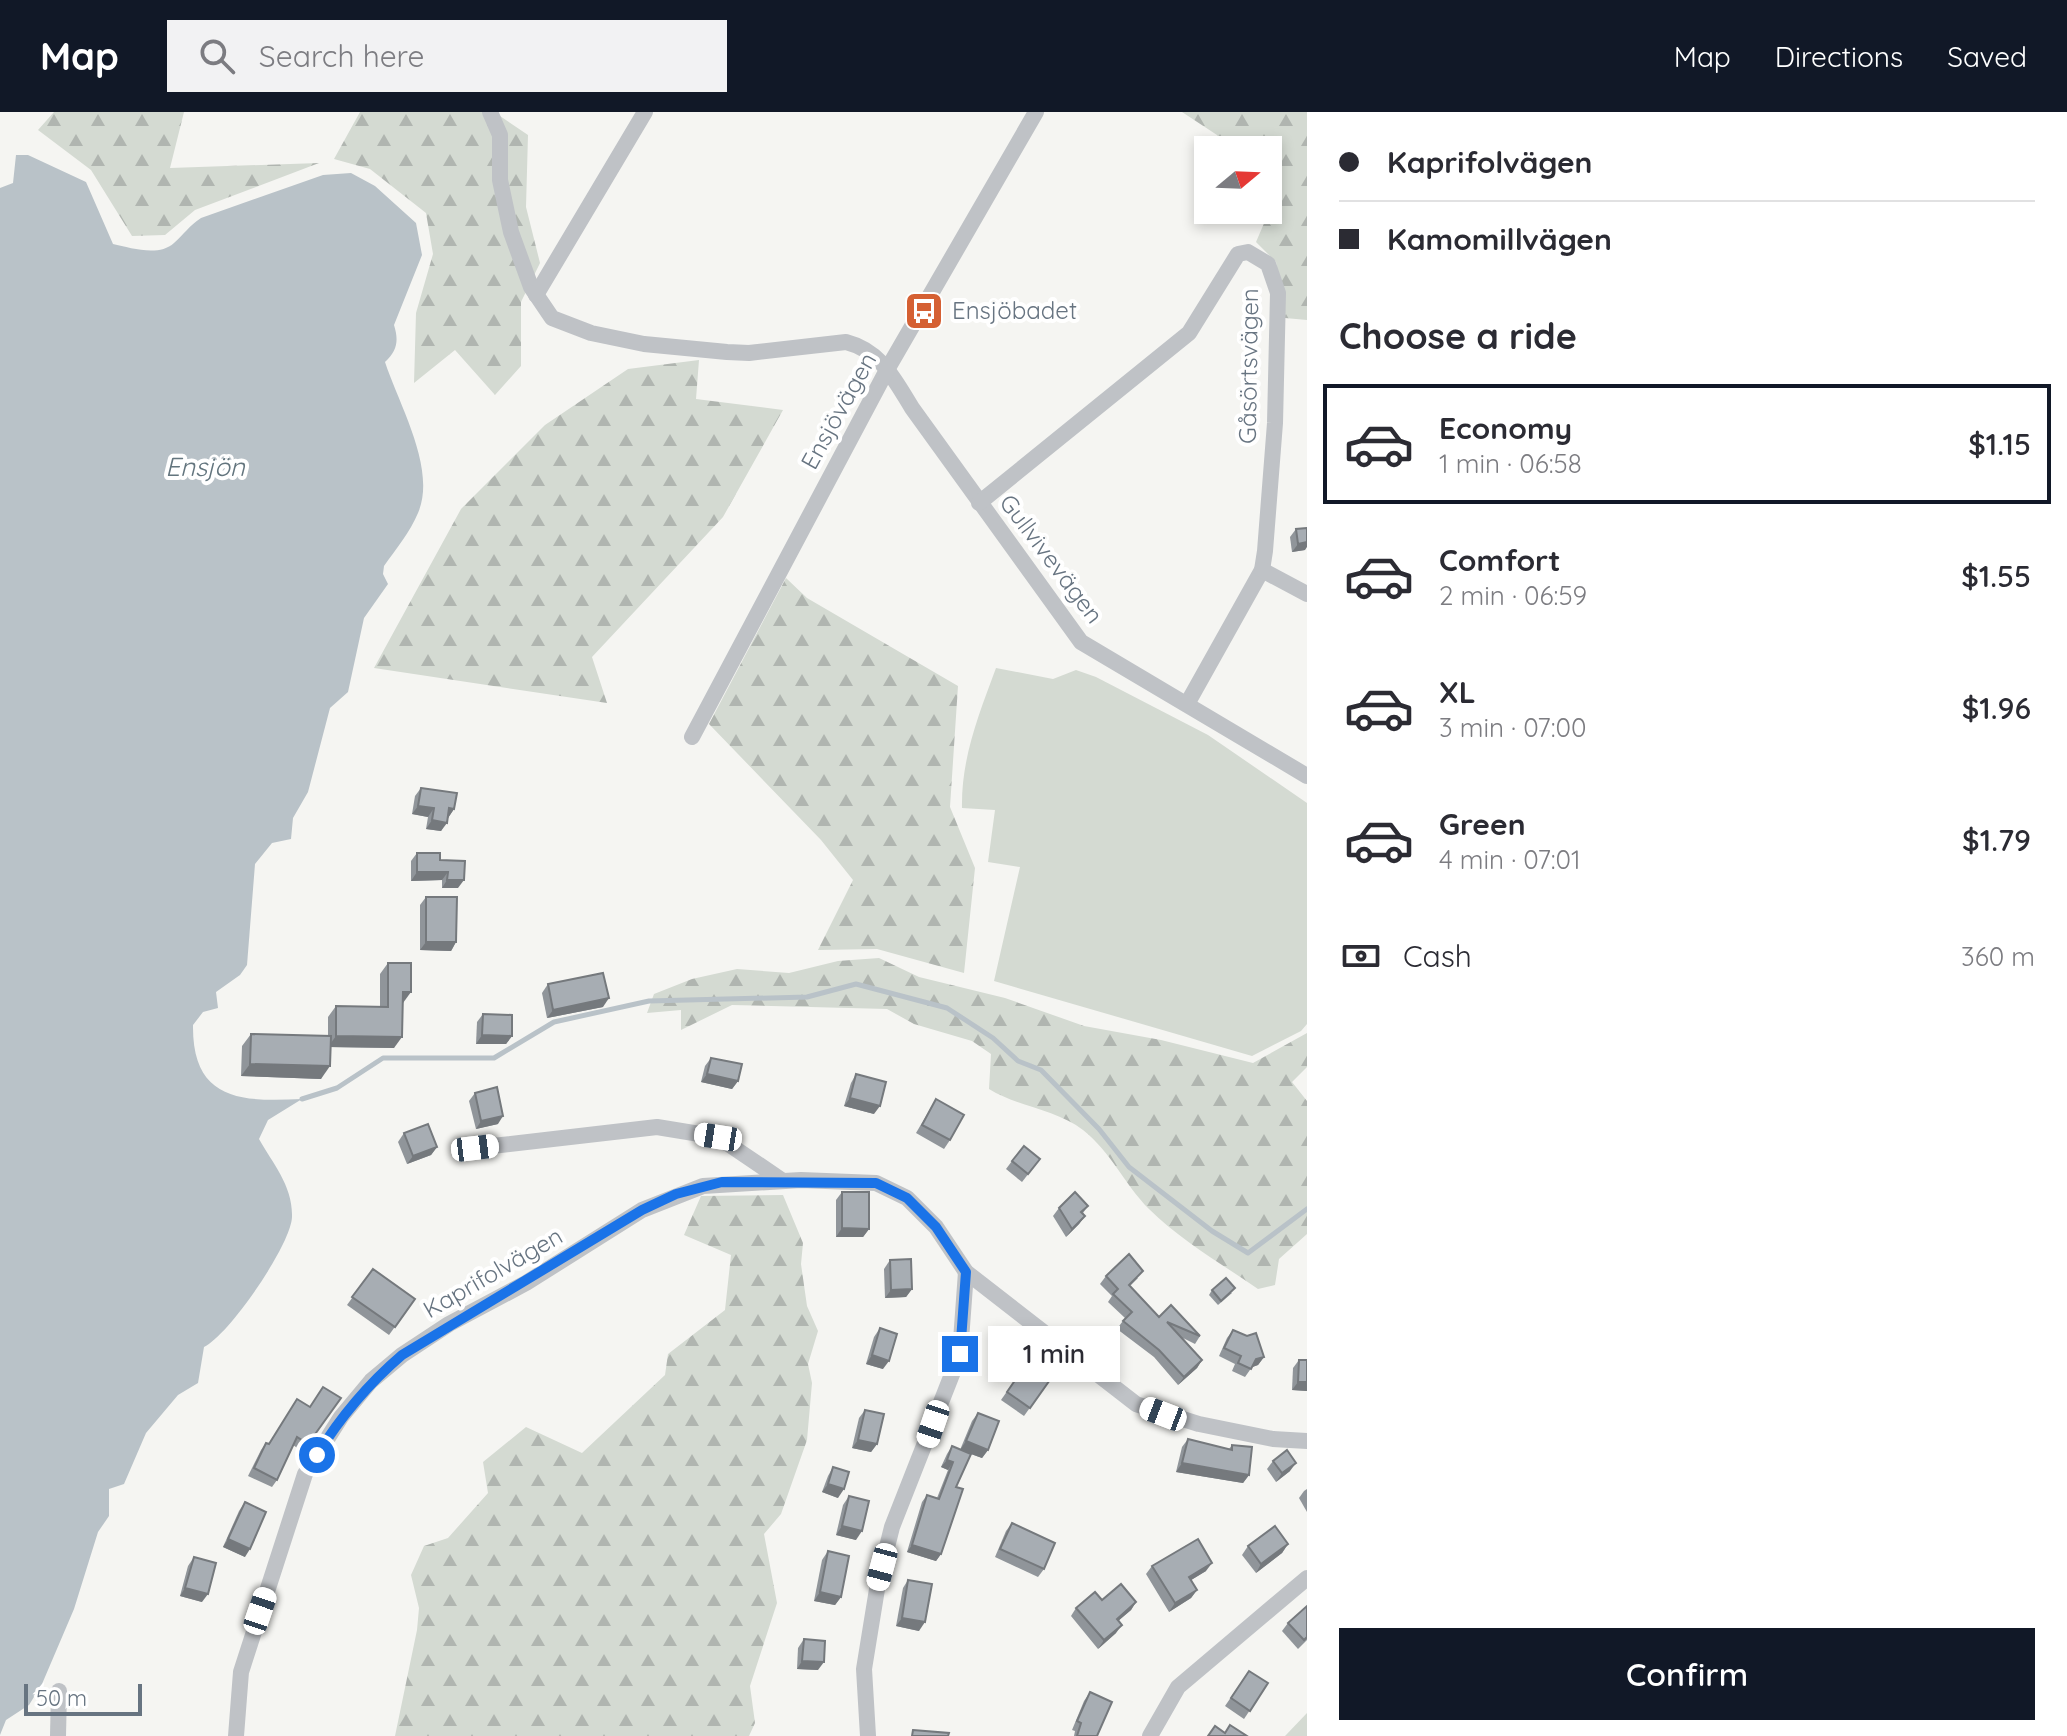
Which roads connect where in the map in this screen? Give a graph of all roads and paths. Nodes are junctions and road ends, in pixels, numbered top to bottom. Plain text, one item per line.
1 (490, 112) edge
2 (645, 112) edge
3 (1036, 112) edge
4 (536, 295) junction
5 (888, 368) junction
6 (979, 503) junction
7 (1262, 570) junction
8 (1307, 594) edge
9 (1187, 704) junction
10 (692, 737) dead end
11 (1307, 776) edge
12 (475, 1148) dead end
13 (783, 1181) junction
14 (966, 1272) junction
15 (1307, 1441) edge
16 (1307, 1578) edge
17 (59, 1691) dead end
18 (58, 1736) edge
19 (236, 1736) edge
20 (868, 1736) edge
21 (1150, 1736) edge

1 - 4 street
2 - 4 street
3 - 5 street, Ensjövägen
4 - 5 street
5 - 6 street, Gullvivevägen
5 - 10 street, Ensjövägen
6 - 7 street, Gåsörtsvägen
6 - 9 street, Gullvivevägen
7 - 8 street
7 - 9 street, Gåsörtsvägen
9 - 11 street, Gullvivevägen
12 - 13 street
13 - 14 street, Kaprifolvägen
13 - 19 street, Kaprifolvägen
14 - 15 street, Kaprifolvägen
14 - 20 street
16 - 21 street
17 - 18 street

